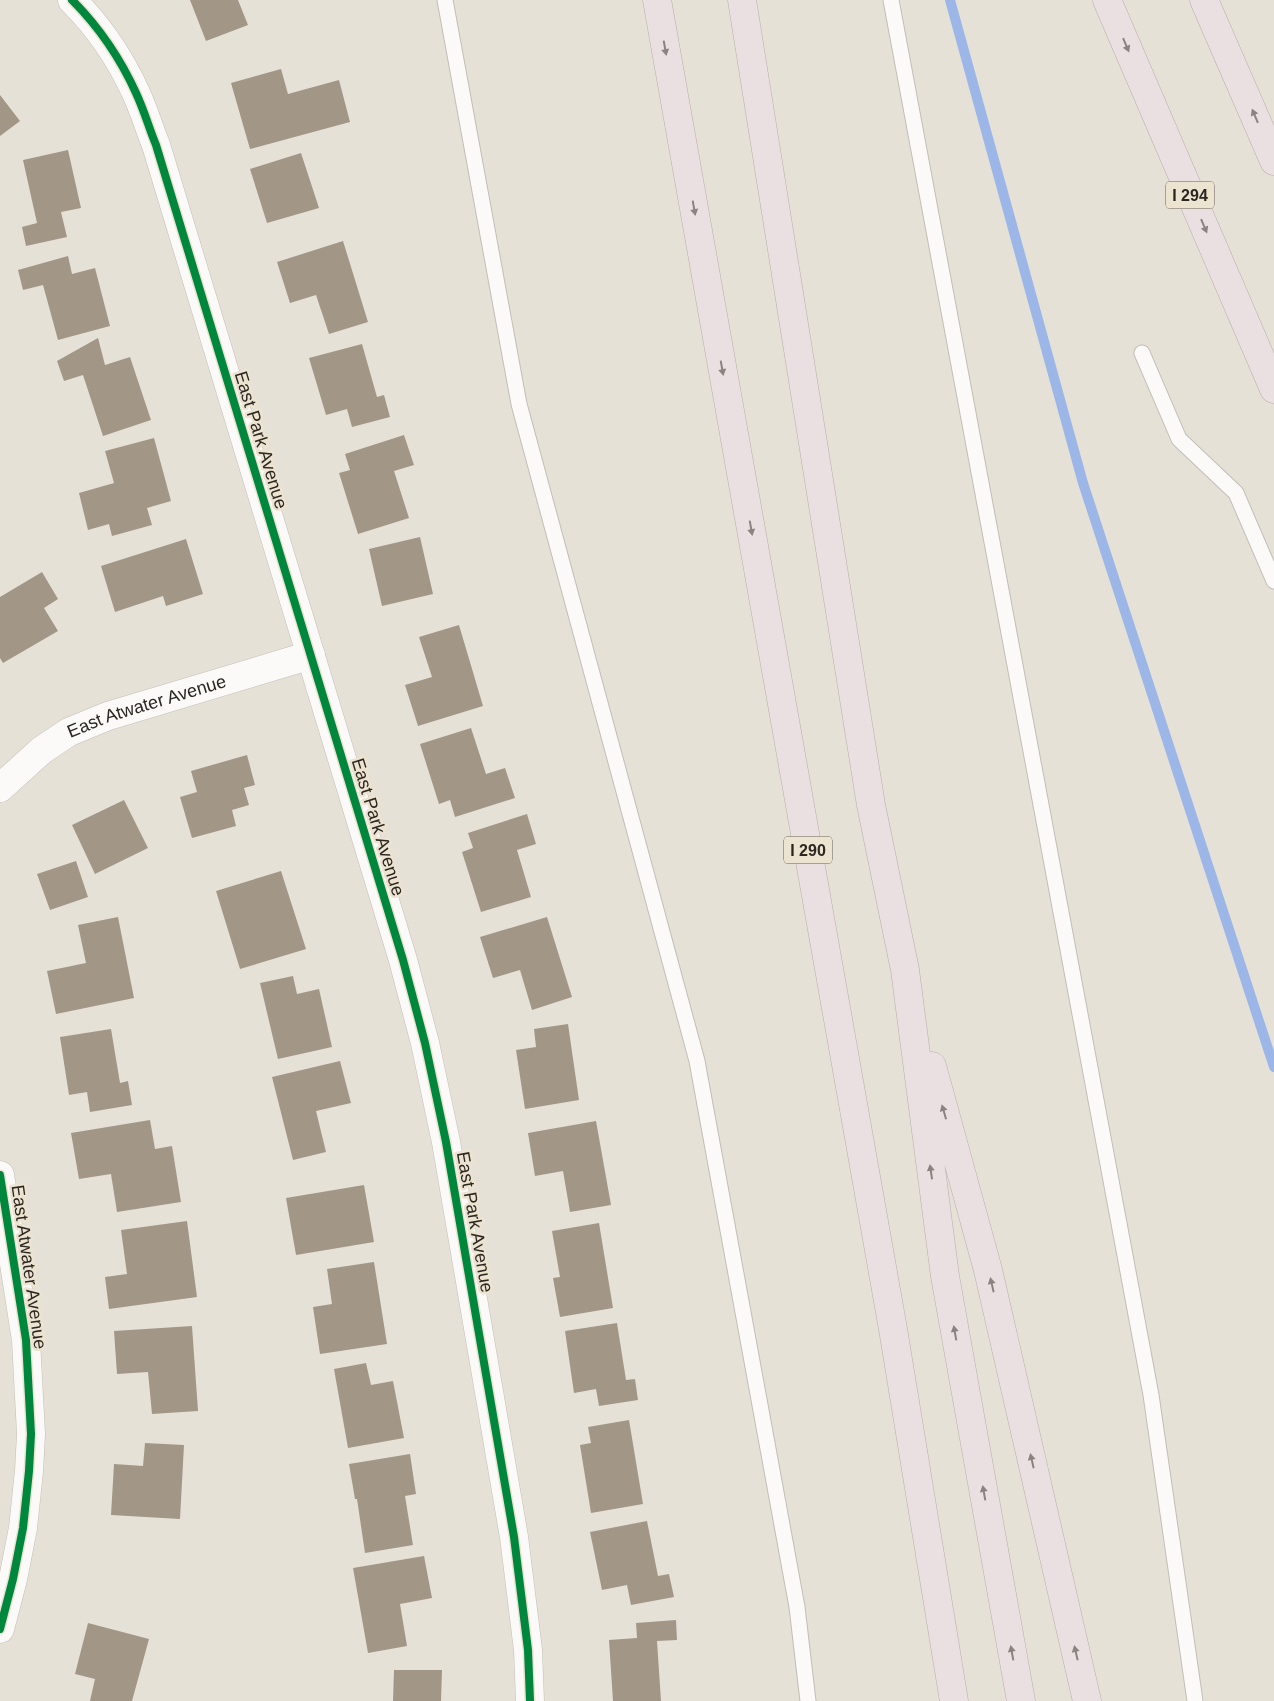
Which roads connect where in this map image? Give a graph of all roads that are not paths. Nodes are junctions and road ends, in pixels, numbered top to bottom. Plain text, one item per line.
1 (72, 0) edge
2 (445, 0) edge
3 (657, 0) edge
4 (742, 0) edge
5 (891, 0) edge
6 (1107, 0) edge
7 (1204, 0) edge
8 (1274, 161) edge
9 (1142, 353) dead end
10 (1274, 390) edge
11 (1274, 582) edge
12 (311, 655) junction
13 (0, 788) edge
14 (905, 970) junction
15 (0, 1175) edge
16 (0, 1629) edge
17 (530, 1701) edge
18 (808, 1701) edge
19 (954, 1701) edge
20 (1021, 1701) edge
21 (1087, 1701) edge
22 (1195, 1701) edge

1 - 12 street, East Park Avenue
2 - 18 lane
3 -> 19 highway, I 290
4 - 14 highway
5 - 22 lane
6 -> 10 highway, I 294
8 -> 7 highway
9 - 11 lane
12 - 13 street, East Atwater Avenue
12 - 17 street, East Park Avenue
20 -> 14 highway
21 -> 14 highway
15 - 16 street, East Atwater Avenue

